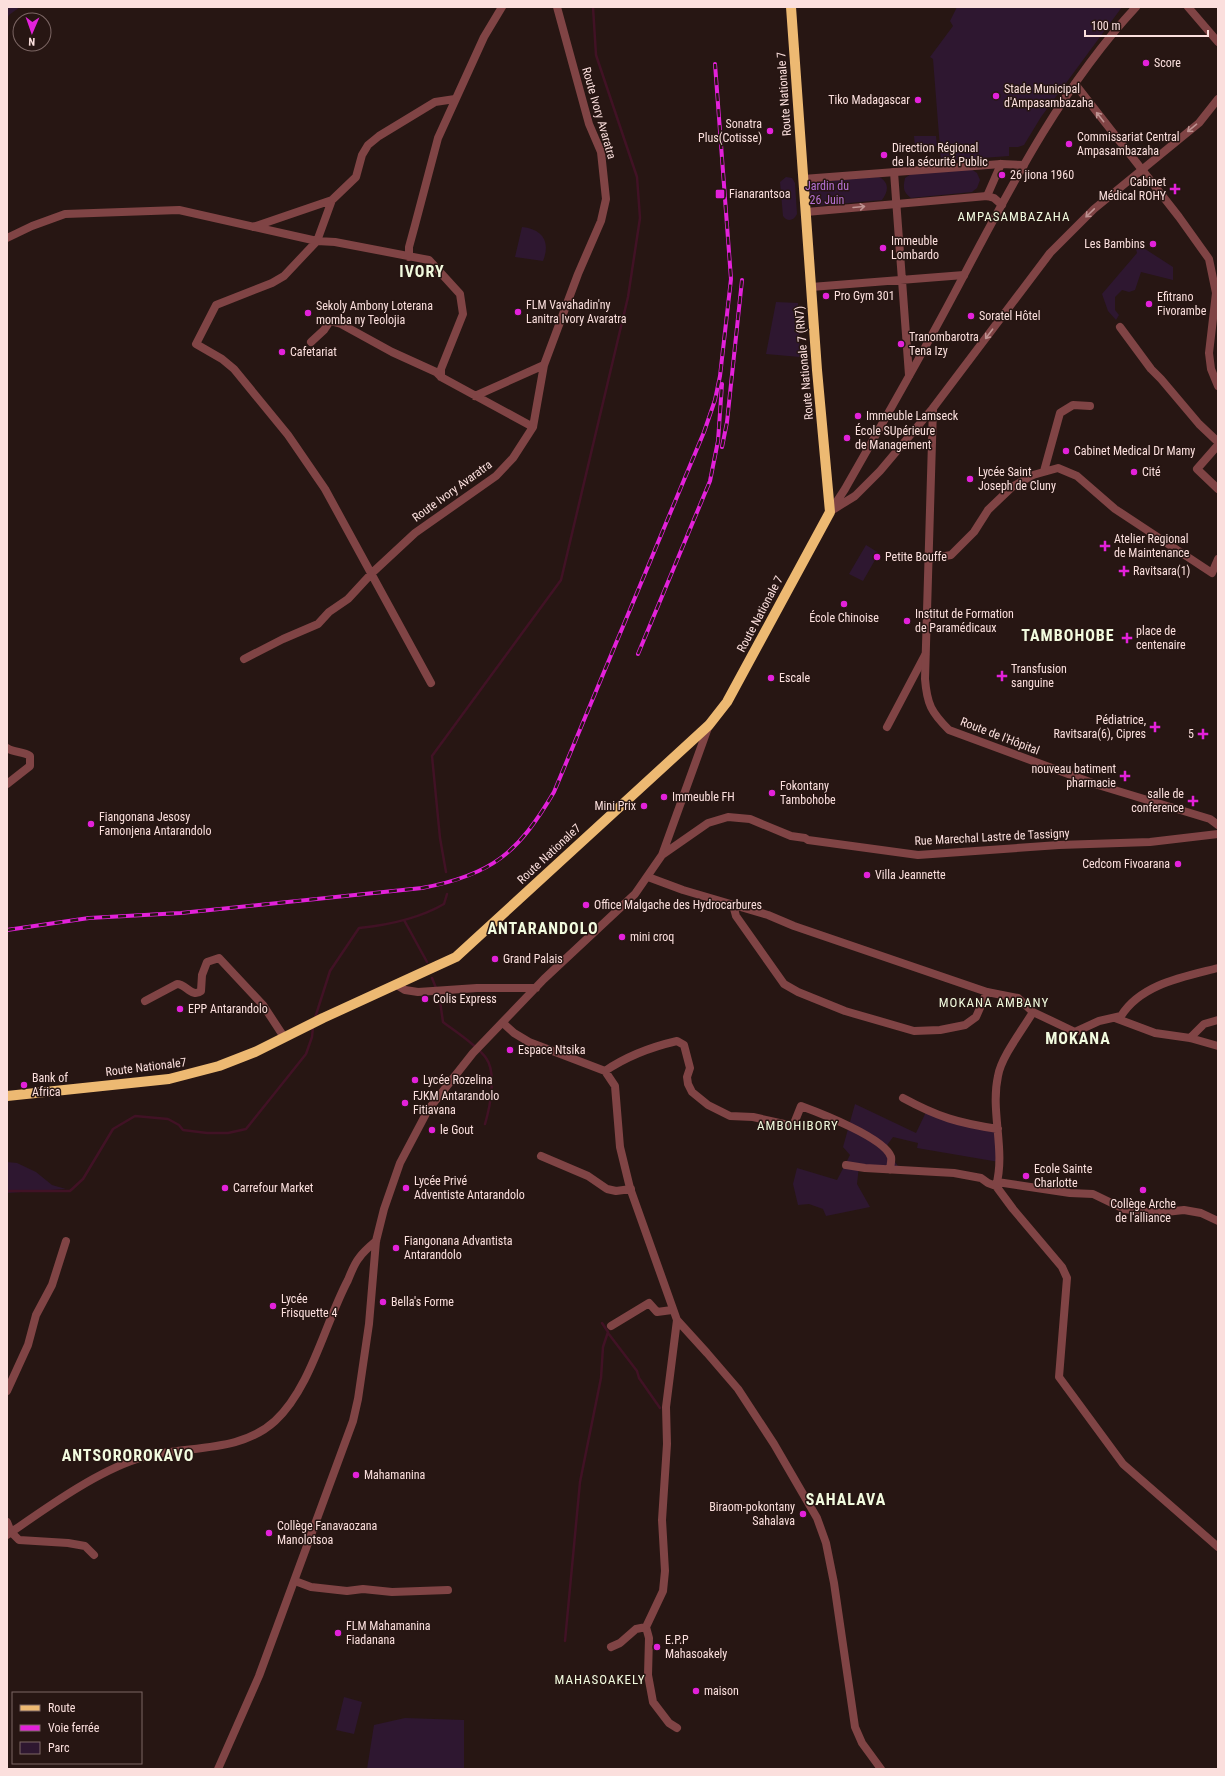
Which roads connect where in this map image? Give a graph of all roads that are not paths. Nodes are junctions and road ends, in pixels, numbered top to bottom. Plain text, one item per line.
1 (502, 7) edge
2 (557, 7) edge
3 (791, 7) edge
4 (1136, 7) edge
5 (1188, 7) edge
6 (1218, 42) edge
7 (1075, 84) junction
8 (455, 99) junction
9 (1218, 99) edge
10 (1001, 164) junction
11 (1024, 165) junction
12 (1141, 170) junction
13 (894, 172) junction
14 (804, 180) junction
15 (987, 196) junction
16 (332, 200) junction
17 (896, 204) junction
18 (1002, 205) junction
19 (806, 212) junction
20 (253, 227) junction
21 (7, 238) edge
22 (317, 241) junction
23 (410, 257) junction
24 (964, 276) junction
25 (902, 279) junction
26 (811, 287) junction
27 (1120, 327) dead end
28 (312, 342) dead end
29 (544, 365) junction
30 (909, 375) junction
31 (441, 377) junction
32 (1218, 386) edge
33 (475, 396) junction
34 (1090, 406) dead end
35 (933, 408) junction
36 (533, 427) junction
37 (1218, 443) edge
38 (1044, 471) junction
39 (1218, 489) edge
40 (830, 512) junction
41 (929, 559) junction
42 (1218, 559) edge
43 (372, 573) junction
44 (925, 655) junction
45 (244, 659) dead end
46 (431, 683) dead end
47 (709, 726) junction
48 (887, 727) dead end
49 (7, 748) edge
50 (7, 784) edge
51 (1218, 825) edge
52 (1218, 834) edge
53 (662, 855) junction
54 (648, 877) junction
55 (733, 905) junction
56 (1218, 968) edge
57 (397, 986) junction
58 (536, 988) junction
59 (987, 992) junction
60 (145, 1001) dead end
61 (1033, 1012) junction
62 (1115, 1018) junction
63 (1218, 1020) edge
64 (503, 1022) junction
65 (284, 1037) junction
66 (1190, 1038) junction
67 (1218, 1046) edge
68 (605, 1071) junction
69 (7, 1096) edge
70 (903, 1098) dead end
71 (998, 1129) junction
72 (541, 1156) dead end
73 (846, 1165) dead end
74 (890, 1170) junction
75 (996, 1184) junction
76 (630, 1186) junction
77 (1218, 1221) edge
78 (66, 1241) dead end
79 (376, 1241) junction
80 (672, 1310) junction
81 (677, 1320) junction
82 (611, 1326) dead end
83 (7, 1390) edge
84 (7, 1522) edge
85 (9, 1533) edge
86 (1218, 1547) edge
87 (94, 1555) dead end
88 (295, 1581) junction
89 (448, 1590) dead end
90 (646, 1627) junction
91 (611, 1647) dead end
92 (677, 1728) dead end
93 (218, 1769) edge
94 (881, 1769) edge

1 - 8 street
2 - 29 street, Route Ivory Avaratra
3 - 14 main road, Route Nationale 7
4 - 7 street
5 - 6 street
7 - 11 street
12 -> 7 street
8 - 16 street
8 - 23 street
9 -> 12 street
10 - 11 street
10 - 13 street
10 - 15 street
11 - 18 street
12 - 32 street
12 -> 35 street
13 - 14 street
13 - 17 street
14 - 19 main road, Route Nationale 7
15 - 17 street
15 - 18 street
16 - 20 street
16 - 22 street
19 -> 17 street
17 - 25 street
18 - 24 street
19 - 26 main road, Route Nationale 7 (RN7)
20 - 21 street
20 - 22 street
22 - 23 street
22 - 43 street
23 - 31 street
24 - 25 street
24 - 30 street
25 - 26 street
25 - 30 street
26 - 40 main road, Route Nationale 7 (RN7)
27 - 37 street
28 - 31 street
29 - 33 street
29 - 36 street, Route Ivory Avaratra
30 - 40 street
31 - 33 street
33 - 36 street
34 - 38 street
35 - 40 street
35 - 41 street, Route de l'Hôpital
36 - 43 street, Route Ivory Avaratra
37 - 39 street
38 - 41 street
38 - 42 street
40 - 47 main road, Route Nationale 7
41 - 44 street, Route de l'Hôpital
43 - 45 street, Route Ivory Avaratra
43 - 46 street
44 - 48 street
44 - 51 street, Route de l'Hôpital
47 - 53 street
47 - 57 main road, Route Nationale7
49 - 50 street
52 - 53 street, Rue Marechal Lastre de Tassigny
53 - 54 street
54 - 55 street
54 - 58 street
55 - 59 street
55 - 59 street
56 - 62 street
57 - 58 street
57 - 65 main road, Route Nationale7
58 - 64 street
59 - 61 street
60 - 65 street
61 - 62 street
61 - 71 street
62 - 66 street
63 - 66 street
64 - 68 street
64 - 79 street
65 - 69 main road, Route Nationale7
66 - 67 street
68 - 74 street
68 - 76 street
70 - 71 street
71 - 75 street
72 - 76 street
73 - 74 street
74 - 75 street
75 - 77 street
75 - 86 street
76 - 80 street
78 - 83 street
79 - 85 street
79 - 88 street
80 - 81 street
80 - 82 street
81 - 90 street
81 - 94 street
84 - 85 street
85 - 87 street
88 - 89 street
88 - 93 street
90 - 91 street
90 - 92 street

